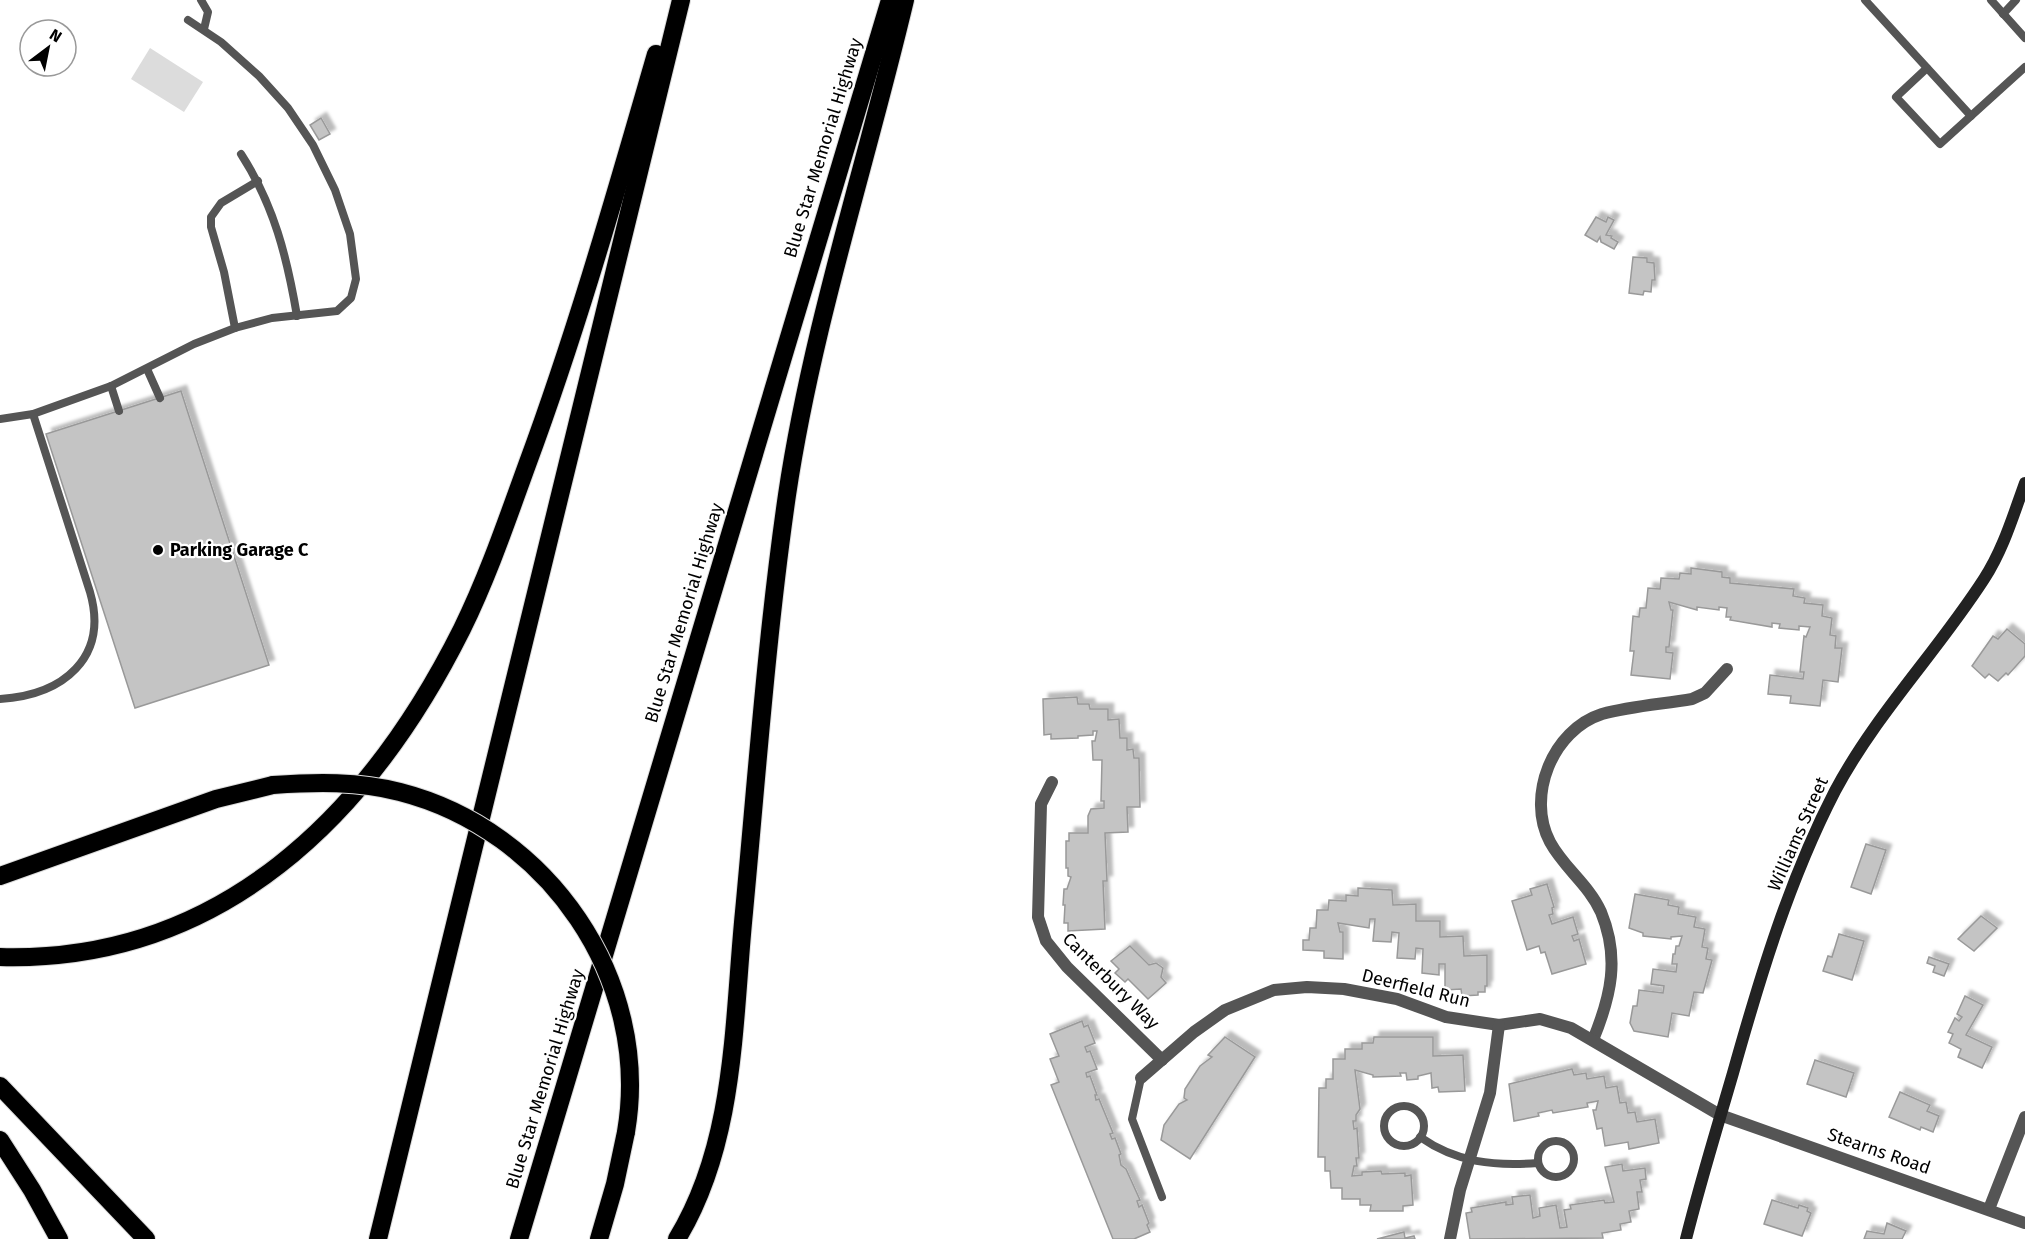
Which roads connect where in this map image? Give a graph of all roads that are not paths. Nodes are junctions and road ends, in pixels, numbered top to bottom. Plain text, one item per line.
1 (201, 0) edge
2 (672, 0) edge
3 (681, 0) edge
4 (890, 0) edge
5 (905, 0) edge
6 (1865, 0) edge
7 (1990, 0) edge
8 (2016, 0) edge
9 (2003, 14) junction
10 (188, 20) dead end
11 (204, 29) junction
12 (2025, 38) edge
13 (2025, 67) edge
14 (1927, 68) junction
15 (1971, 116) junction
16 (241, 154) dead end
17 (258, 182) junction
18 (297, 316) junction
19 (235, 328) junction
20 (147, 369) junction
21 (111, 386) junction
22 (160, 398) dead end
23 (119, 411) dead end
24 (33, 414) junction
25 (0, 419) edge
26 (2025, 483) edge
27 (1727, 669) dead end
28 (0, 699) edge
29 (1052, 782) dead end
30 (0, 876) edge
31 (0, 957) edge
32 (1498, 1024) junction
33 (1593, 1040) junction
34 (1162, 1060) junction
35 (1142, 1078) joint
36 (0, 1086) edge
37 (1720, 1115) junction
38 (2025, 1117) edge
39 (1420, 1137) junction
40 (0, 1140) edge
41 (1470, 1160) junction
42 (1538, 1163) junction
43 (1162, 1197) dead end
44 (1989, 1209) junction
45 (2025, 1223) edge
46 (59, 1239) edge
47 (146, 1239) edge
48 (378, 1239) edge
49 (519, 1239) edge
50 (599, 1239) edge
51 (677, 1239) edge
52 (1450, 1239) edge
53 (1686, 1239) edge

1 - 11 lane
2 - 31 highway
3 - 48 highway
4 - 49 highway, Blue Star Memorial Highway
5 - 51 highway
6 - 14 lane
7 - 9 lane
8 - 9 lane
9 - 12 lane
10 - 11 lane
11 - 18 lane
13 - 15 lane
14 - 15 lane
14 - 15 lane
16 - 17 lane
17 - 18 lane
17 - 19 lane
18 - 19 lane
19 - 20 lane
20 - 21 lane
20 - 22 lane
21 - 23 lane
21 - 24 lane
24 - 25 lane
24 - 28 lane
26 - 37 street, Williams Street
27 - 33 street
29 - 34 street, Canterbury Way
30 - 50 highway, bridge
32 - 33 street, Deerfield Run
32 - 34 street, Deerfield Run
32 - 41 street
33 - 37 street, Deerfield Run
34 - 35 street, Deerfield Run
35 - 43 lane
36 - 47 highway
37 - 44 street, Stearns Road
37 - 53 street, Williams Street
38 - 44 street
39 - 39 lane
39 - 41 lane
40 - 46 highway
41 - 42 lane
41 - 52 street
42 - 42 lane
44 - 45 street, Stearns Road

